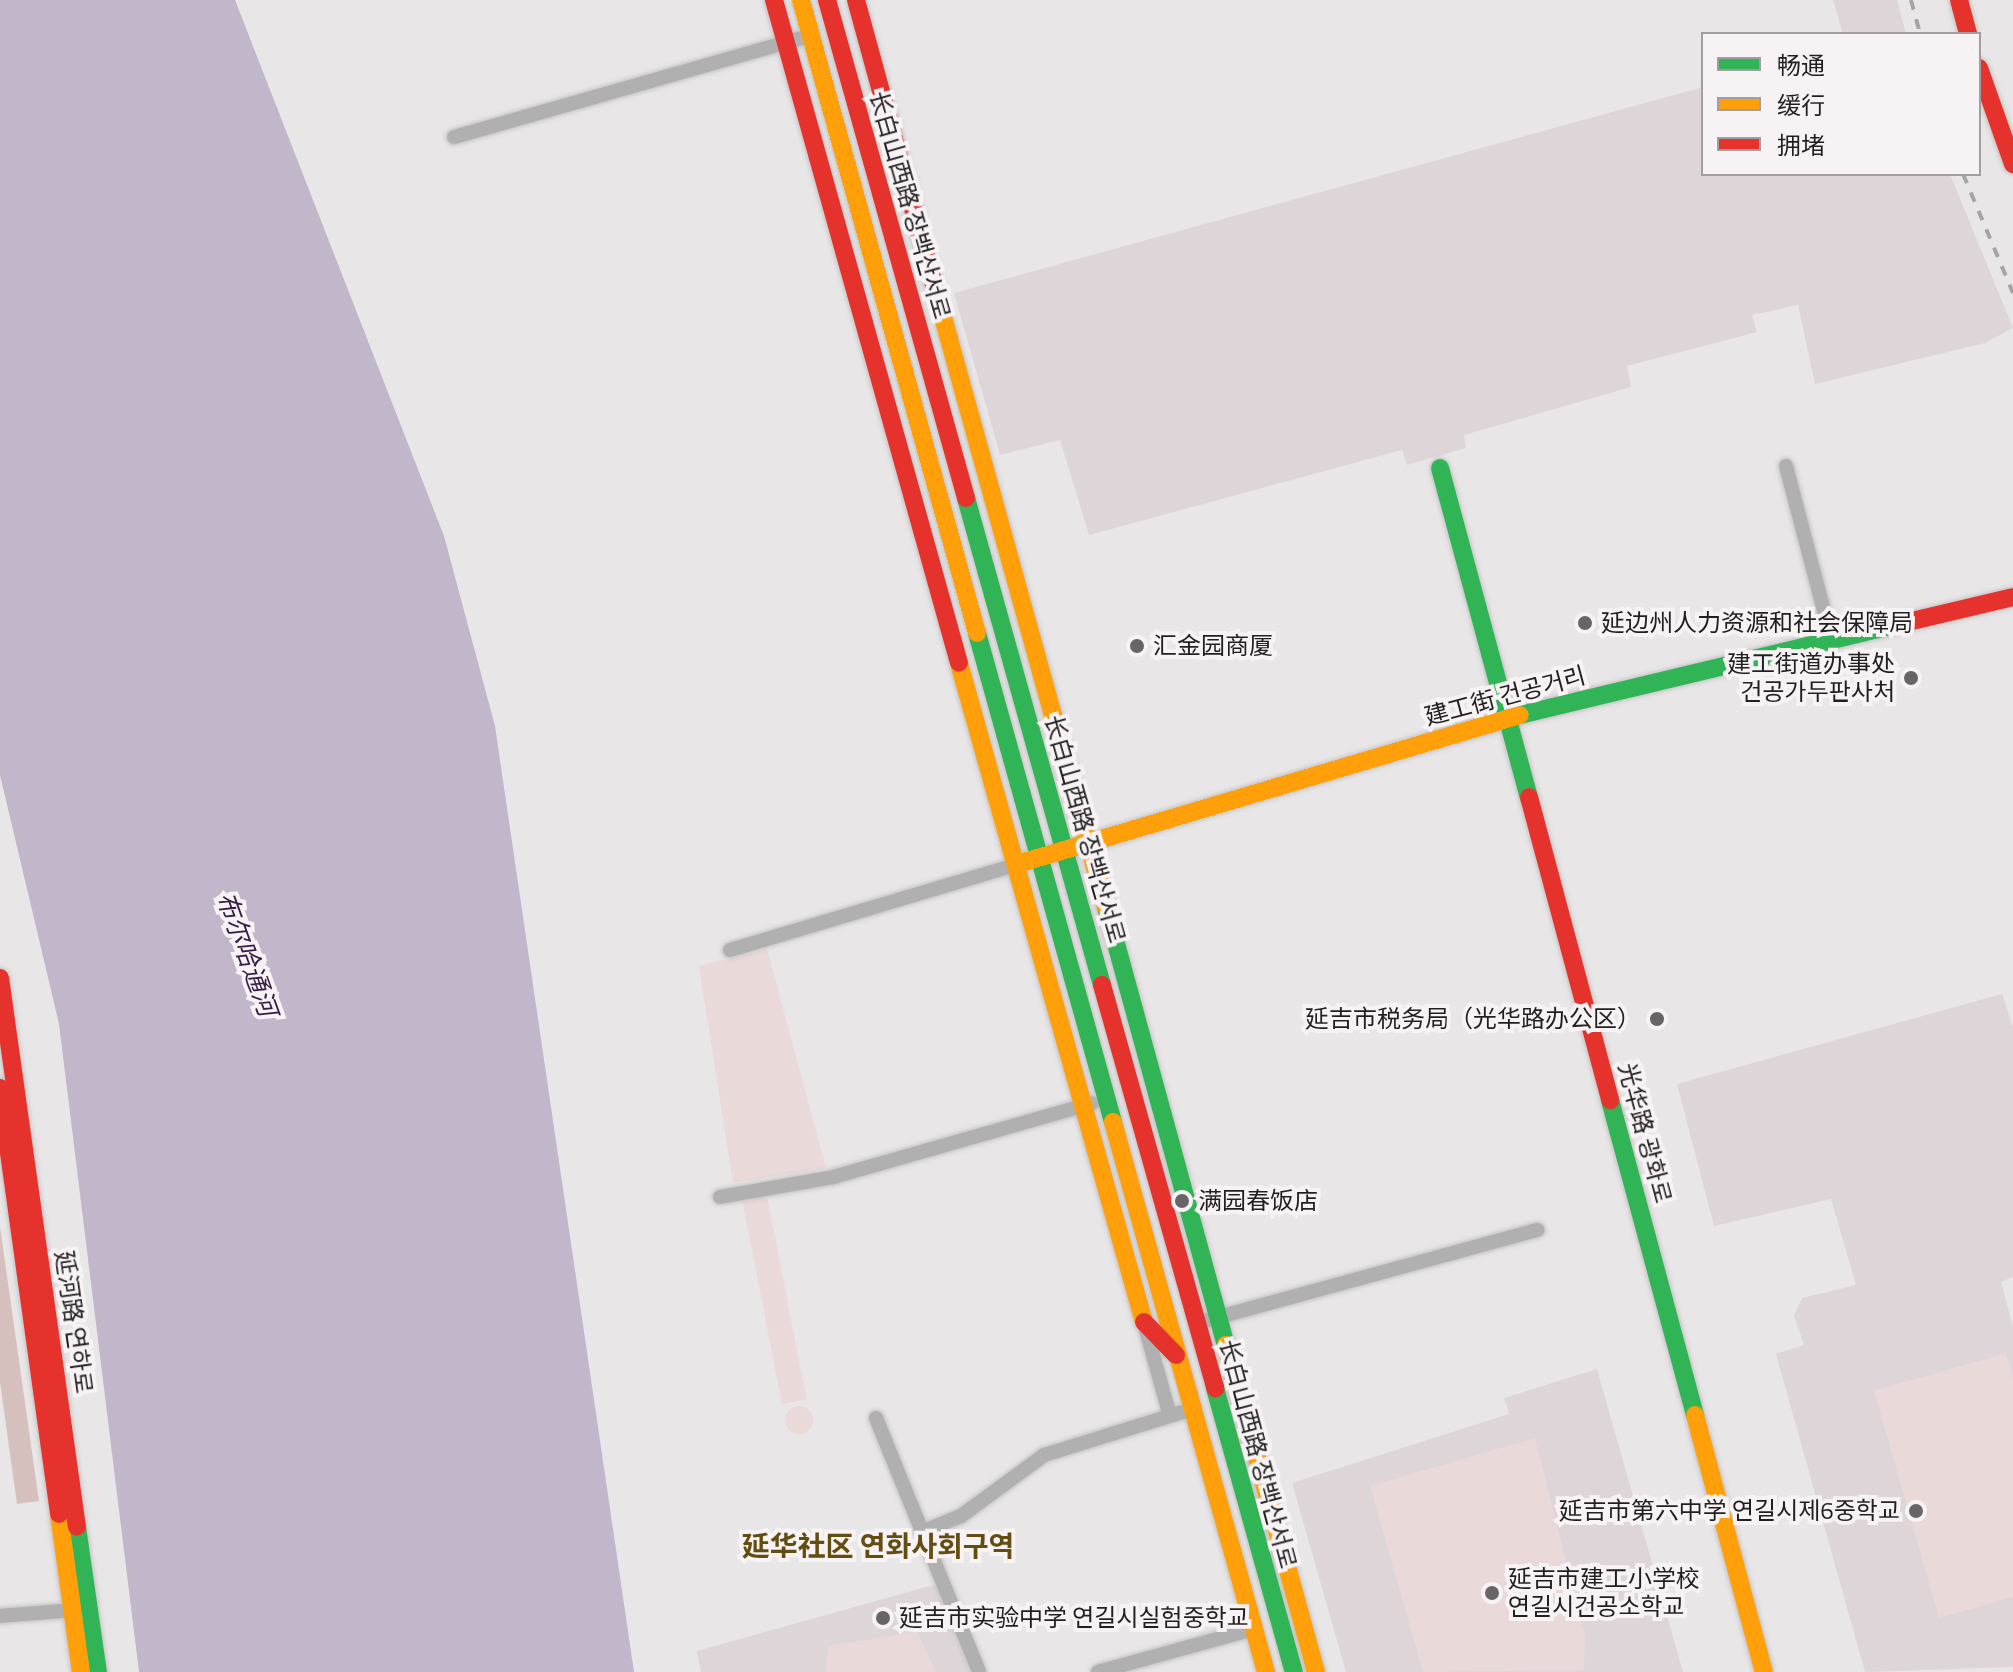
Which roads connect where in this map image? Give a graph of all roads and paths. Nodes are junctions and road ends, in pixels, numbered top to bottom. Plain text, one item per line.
1 (774, 0) edge
2 (801, 0) edge
3 (827, 0) edge
4 (856, 0) edge
5 (1959, 0) edge
6 (1967, 32) edge
7 (811, 35) junction
8 (786, 42) junction
9 (1981, 74) edge
10 (454, 137) dead end
11 (2013, 164) edge
12 (1786, 466) dead end
13 (1440, 468) dead end
14 (2013, 597) edge
15 (1831, 638) junction
16 (1509, 718) junction
17 (1088, 841) junction
18 (1065, 848) junction
19 (1041, 857) junction
20 (1016, 865) junction
21 (730, 950) dead end
22 (0, 978) edge
23 (0, 1088) edge
24 (1107, 1098) junction
25 (1082, 1106) junction
26 (720, 1197) dead end
27 (1538, 1230) dead end
28 (1216, 1317) junction
29 (1144, 1322) junction
30 (1197, 1323) junction
31 (1177, 1356) junction
32 (1193, 1409) junction
33 (1170, 1416) junction
34 (876, 1418) dead end
35 (922, 1532) junction
36 (73, 1610) junction
37 (0, 1616) edge
38 (1254, 1629) junction
39 (81, 1672) edge
40 (98, 1672) edge
41 (979, 1672) edge
42 (1098, 1672) edge
43 (1266, 1672) edge
44 (1294, 1672) edge
45 (1316, 1672) edge
46 (1764, 1672) edge

1 - 8 main road
2 - 7 main road, 长白山西路 장백산서로
3 - 18 main road, 长白山西路 장백산서로
4 - 17 main road, 长白山西路 장백산서로
5 - 6 main road
7 - 8 street
7 - 19 main road, 长白山西路 장백산서로
8 - 10 street
8 - 20 main road
9 - 11 main road
12 - 15 street
13 - 16 main road, 光华路 광화로
14 - 15 main road, 建工街 건공거리
15 - 16 main road, 建工街 건공거리
16 - 17 main road, 建工街 건공거리
16 - 46 main road, 光华路 광화로
17 - 18 main road, 建工街 건공거리
17 - 28 main road, 长白山西路 장백산서로
18 - 19 main road, 建工街 건공거리
18 - 30 main road, 长白山西路 장백산서로
19 - 20 main road, 建工街 건공거리
19 - 24 main road, 长白山西路 장백산서로
20 - 21 street
20 - 25 main road
22 - 40 main road, 延河路 연하로
23 - 36 main road, 延河路 연하로
24 - 25 street
24 - 31 main road, 长白山西路 장백산서로
25 - 26 street
25 - 29 main road
27 - 28 street
28 - 30 street
28 - 45 main road, 长白山西路 장백산서로
29 - 31 main road
29 - 33 street
30 - 44 main road, 长白山西路 장백산서로
31 - 32 main road, 长白山西路 장백산서로
32 - 33 street
32 - 38 main road, 长白山西路 장백산서로
33 - 35 street
34 - 35 street
35 - 41 street
36 - 37 street
36 - 39 main road, 延河路 연하로
38 - 42 street
38 - 43 main road, 长白山西路 장백산서로

